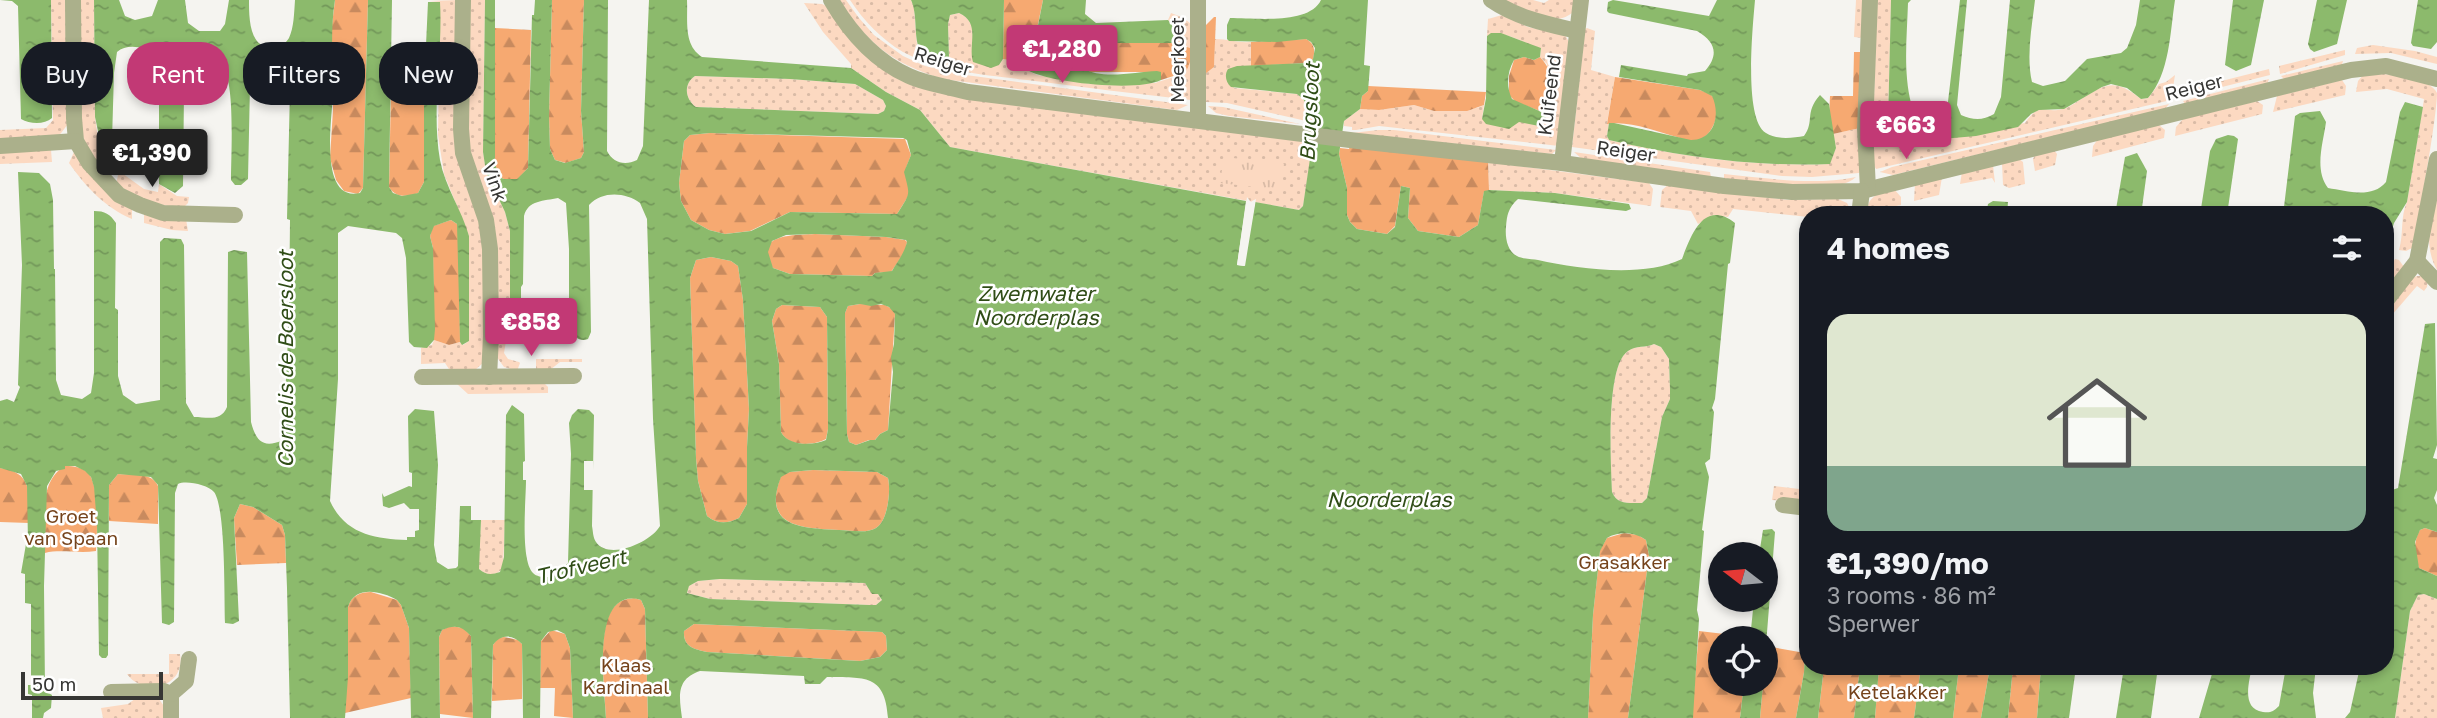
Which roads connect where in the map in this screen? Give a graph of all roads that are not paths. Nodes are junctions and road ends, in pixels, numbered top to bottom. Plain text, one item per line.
1 (73, 0) edge
2 (463, 0) edge
3 (831, 0) edge
4 (1198, 0) edge
5 (1491, 0) edge
6 (1581, 0) edge
7 (1870, 0) edge
8 (1577, 31) junction
9 (2437, 79) edge
10 (1198, 119) junction
11 (76, 141) junction
12 (0, 146) edge
13 (2437, 159) edge
14 (1562, 163) junction
15 (1865, 190) junction
16 (1861, 206) edge
17 (236, 215) dead end
18 (2417, 261) junction
19 (2437, 282) edge
20 (2394, 290) edge
21 (574, 376) dead end
22 (422, 377) dead end
23 (489, 377) junction
24 (1783, 505) dead end
25 (1799, 507) edge
26 (189, 659) dead end
27 (111, 692) dead end
28 (171, 694) junction
29 (171, 718) edge

1 - 11 street
2 - 23 street, Vink
3 - 10 street, Reiger
4 - 10 street, Meerkoet
5 - 8 street, Kuifeend
6 - 8 street, Kuifeend
7 - 15 street
8 - 14 street, Kuifeend
9 - 15 street, Reiger
10 - 14 street, Reiger
11 - 12 street
11 - 17 street
13 - 18 street
14 - 15 street, Reiger
15 - 16 street
18 - 19 street
18 - 20 street
21 - 23 street
22 - 23 street
24 - 25 street
26 - 28 street
27 - 28 street
28 - 29 street

